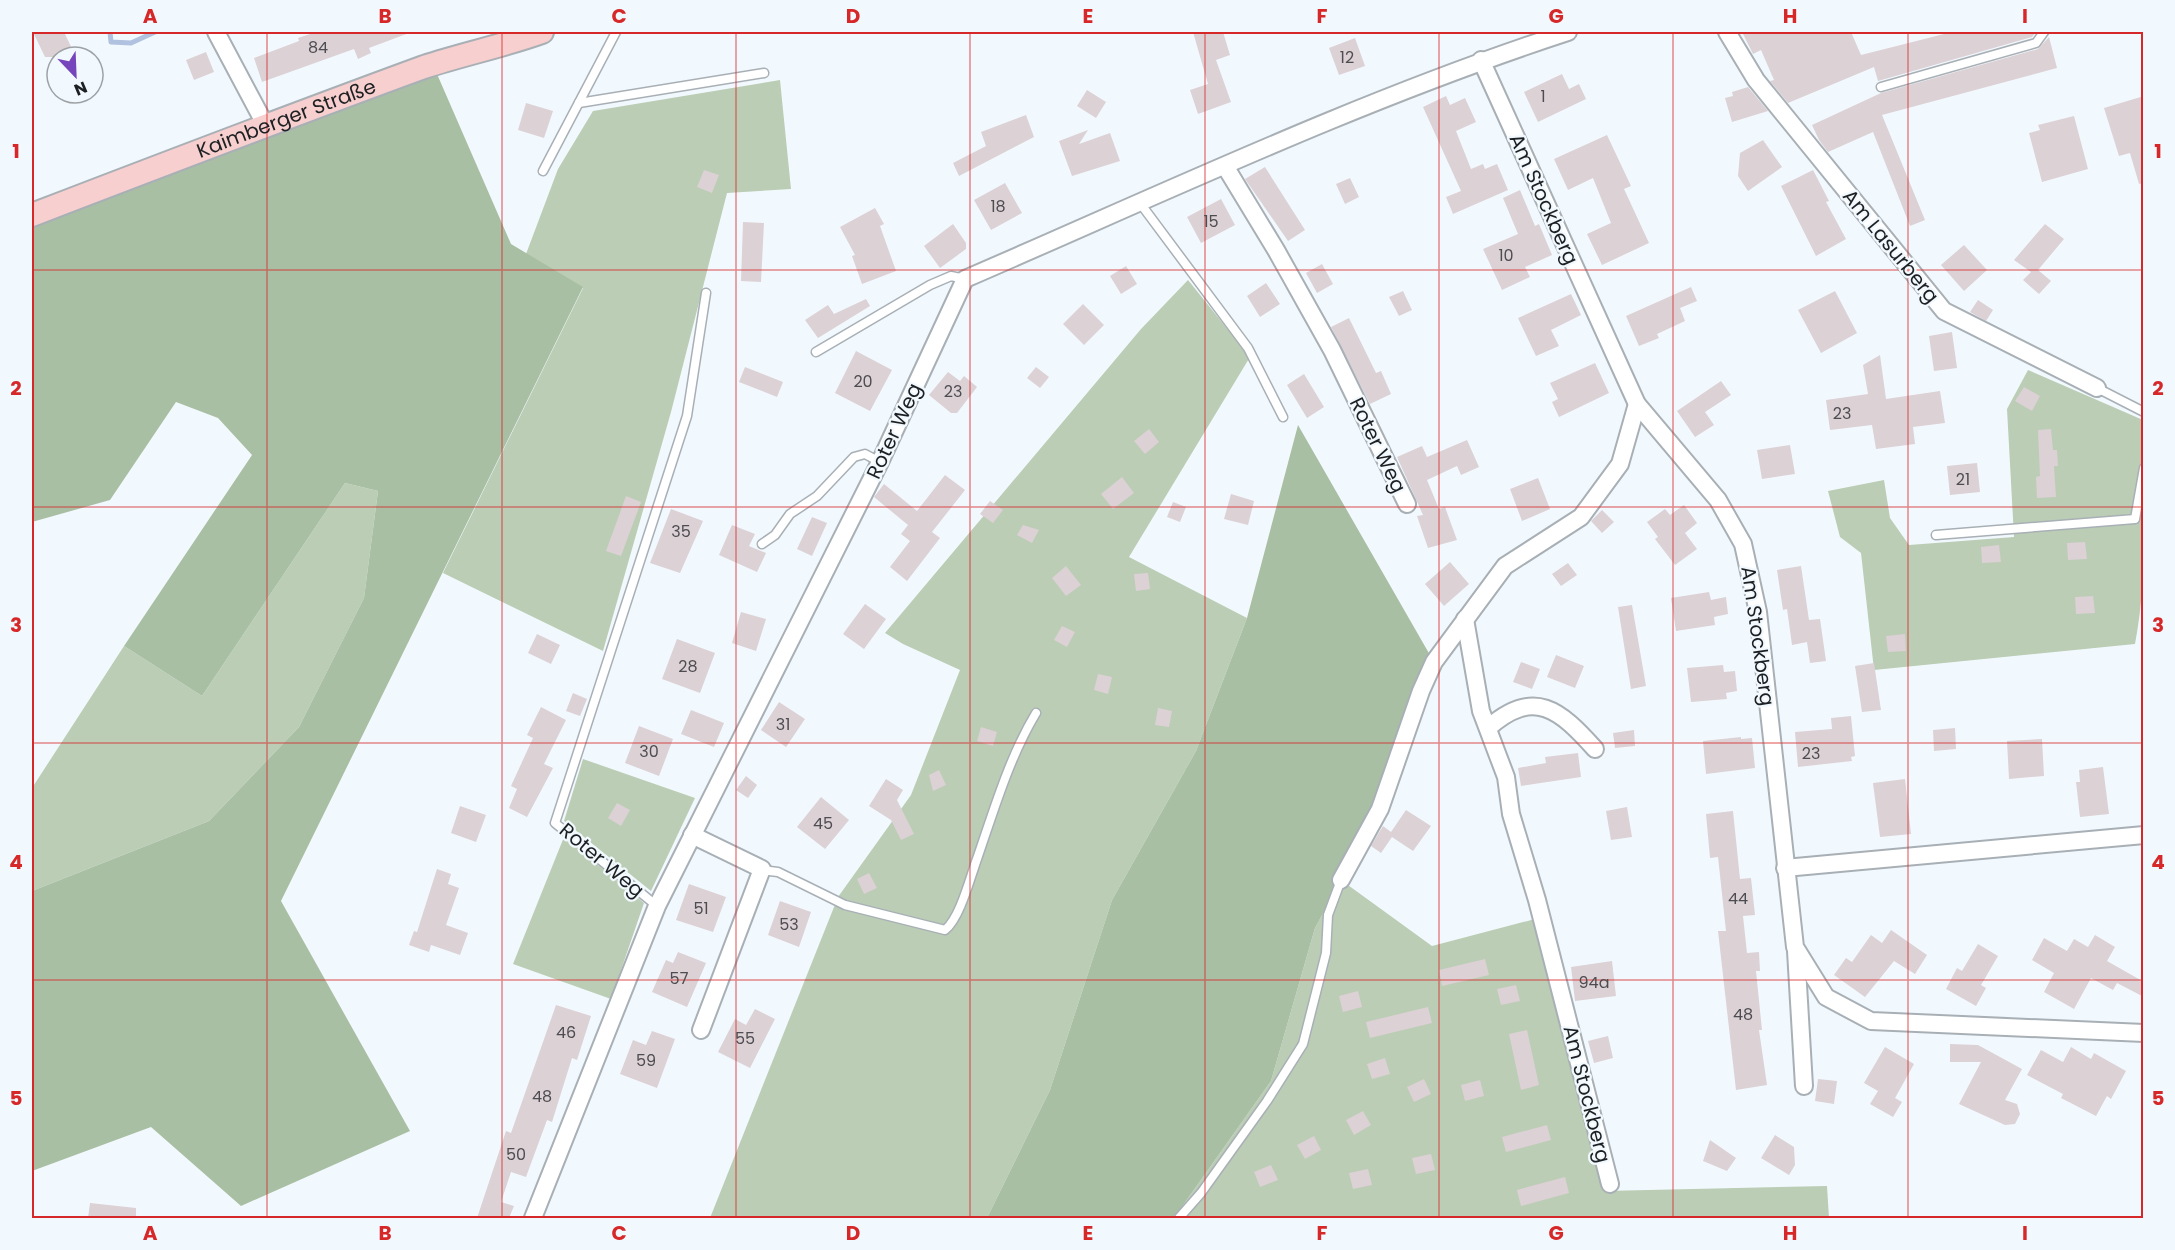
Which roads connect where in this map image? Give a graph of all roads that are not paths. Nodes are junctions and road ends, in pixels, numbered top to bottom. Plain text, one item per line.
1 (216, 32) edge
2 (542, 32) edge
3 (616, 32) edge
4 (1568, 32) edge
5 (1727, 32) edge
6 (2044, 32) edge
7 (1481, 60) junction
8 (764, 74) dead end
9 (1881, 87) dead end
10 (579, 103) junction
11 (266, 126) junction
12 (1225, 166) junction
13 (543, 171) dead end
14 (1140, 203) junction
15 (32, 215) edge
16 (965, 279) junction
17 (706, 293) dead end
18 (816, 352) dead end
19 (2097, 388) joint
20 (1637, 404) junction
21 (2144, 412) edge
22 (1283, 417) dead end
23 (880, 462) junction
24 (2144, 468) edge
25 (1407, 504) dead end
26 (1936, 535) dead end
27 (762, 544) dead end
28 (1465, 619) junction
29 (1036, 713) dead end
30 (1488, 728) junction
31 (1595, 749) dead end
32 (692, 835) junction
33 (2144, 835) edge
34 (1785, 868) junction
35 (761, 870) junction
36 (1341, 880) joint
37 (657, 906) junction
38 (1795, 947) junction
39 (700, 1030) dead end
40 (2144, 1032) edge
41 (1804, 1086) dead end
42 (1610, 1184) dead end
43 (533, 1218) edge
44 (1179, 1218) edge

1 - 11 street
2 - 11 main road, Kaimberger Straße
3 - 10 lane
4 - 7 street
5 - 19 street, Am Lasurberg
6 - 9 lane
7 - 12 street
7 - 20 street, Am Stockberg
8 - 10 lane
10 - 13 lane
11 - 15 main road, Kaimberger Straße
12 - 14 street
12 - 25 street, Roter Weg
14 - 16 street
14 - 22 lane
16 - 18 lane
16 - 23 street, Roter Weg
17 - 37 lane, Roter Weg
19 - 21 lane, Am Lasurberg
20 - 28 street
20 - 34 street, Am Stockberg
23 - 27 lane
23 - 32 street, Roter Weg
24 - 26 lane
28 - 30 street, Am Stockberg
28 - 36 street
29 - 35 lane
30 - 31 street
30 - 42 street, Am Stockberg
32 - 35 street
32 - 37 street, Roter Weg
33 - 34 street
34 - 38 street, Am Stockberg
35 - 39 street
36 - 44 lane
37 - 43 street, Roter Weg
38 - 40 street, Am Stockberg
38 - 41 street, Am Stockberg

